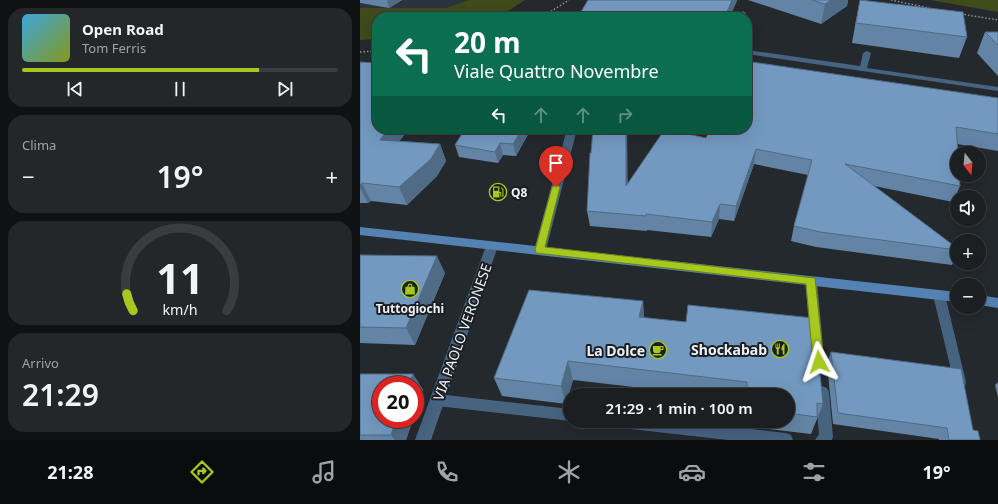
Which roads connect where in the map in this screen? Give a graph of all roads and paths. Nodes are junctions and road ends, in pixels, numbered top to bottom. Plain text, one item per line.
1 (569, 0) edge
2 (891, 0) edge
3 (936, 9) edge
4 (550, 12) edge
5 (960, 13) edge
6 (998, 20) edge
7 (372, 51) edge
8 (360, 52) edge
9 (752, 53) edge
10 (866, 53) dead end
11 (863, 70) junction
12 (998, 89) edge
13 (571, 134) edge
14 (360, 231) edge
15 (492, 246) junction
16 (540, 250) junction
17 (811, 281) junction
18 (938, 295) junction
19 (950, 296) edge
20 (986, 301) edge
21 (998, 303) edge
22 (963, 395) edge
23 (437, 400) junction
24 (563, 414) edge
25 (682, 428) edge
26 (423, 440) edge
27 (786, 440) edge
28 (822, 440) edge

1 - 4 path
2 - 3 path
5 - 6 path
7 - 8 path
9 - 11 lane
10 - 11 lane
11 - 12 lane
13 - 16 street
14 - 15 main road
15 - 16 main road
15 - 23 street, VIA PAOLO VERONESE
16 - 17 main road
17 - 18 main road
17 - 28 lane
18 - 19 main road
18 - 22 lane
20 - 21 main road
23 - 24 lane
23 - 26 street, VIA PAOLO VERONESE
25 - 27 lane

